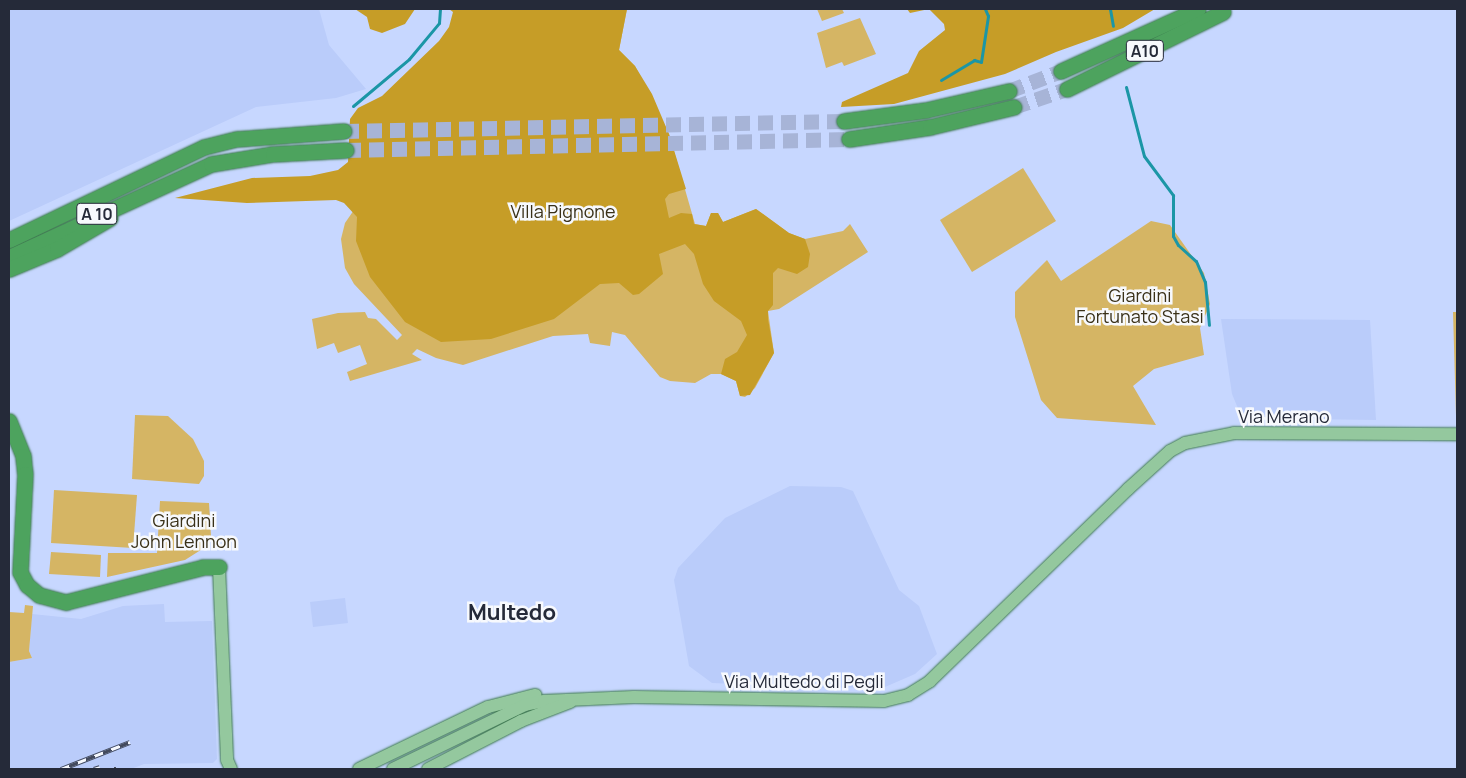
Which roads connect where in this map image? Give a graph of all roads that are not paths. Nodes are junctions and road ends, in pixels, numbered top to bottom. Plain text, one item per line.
1 (1198, 9) edge
2 (1223, 12) dead end
3 (1061, 72) tunnel mouth
4 (1067, 89) tunnel mouth
5 (1009, 91) tunnel mouth
6 (1014, 107) tunnel mouth
7 (844, 121) tunnel mouth
8 (344, 131) tunnel mouth
9 (849, 139) tunnel mouth
10 (346, 150) tunnel mouth
11 (186, 174) junction
12 (9, 240) edge
13 (9, 257) edge
14 (9, 269) edge
15 (9, 421) edge
16 (1457, 434) edge
17 (13, 442) edge
18 (1128, 489) joint
19 (219, 567) joint
20 (577, 698) junction
21 (463, 718) junction
22 (477, 728) junction
23 (442, 762) junction
24 (228, 766) edge
25 (359, 769) edge
26 (394, 769) edge
27 (428, 769) edge

1 - 3 highway
2 - 4 highway, A10
5 - 7 highway
6 - 9 highway
8 - 12 highway, A 10
10 - 11 highway, A 10
11 - 13 highway, A 10
11 - 14 highway
15 - 17 highway
16 - 18 main road, Via Merano
17 - 19 highway
18 - 20 main road, Via Multedo di Pegli
19 - 24 main road
20 - 21 main road, Via Multedo di Pegli
20 - 22 main road, Via Multedo di Pegli
20 - 23 main road, Via Multedo di Pegli
21 - 22 main road
21 - 25 main road, Via Multedo di Pegli
22 - 23 main road, Via Multedo di Pegli
22 - 26 main road
23 - 27 main road, Via Multedo di Pegli

